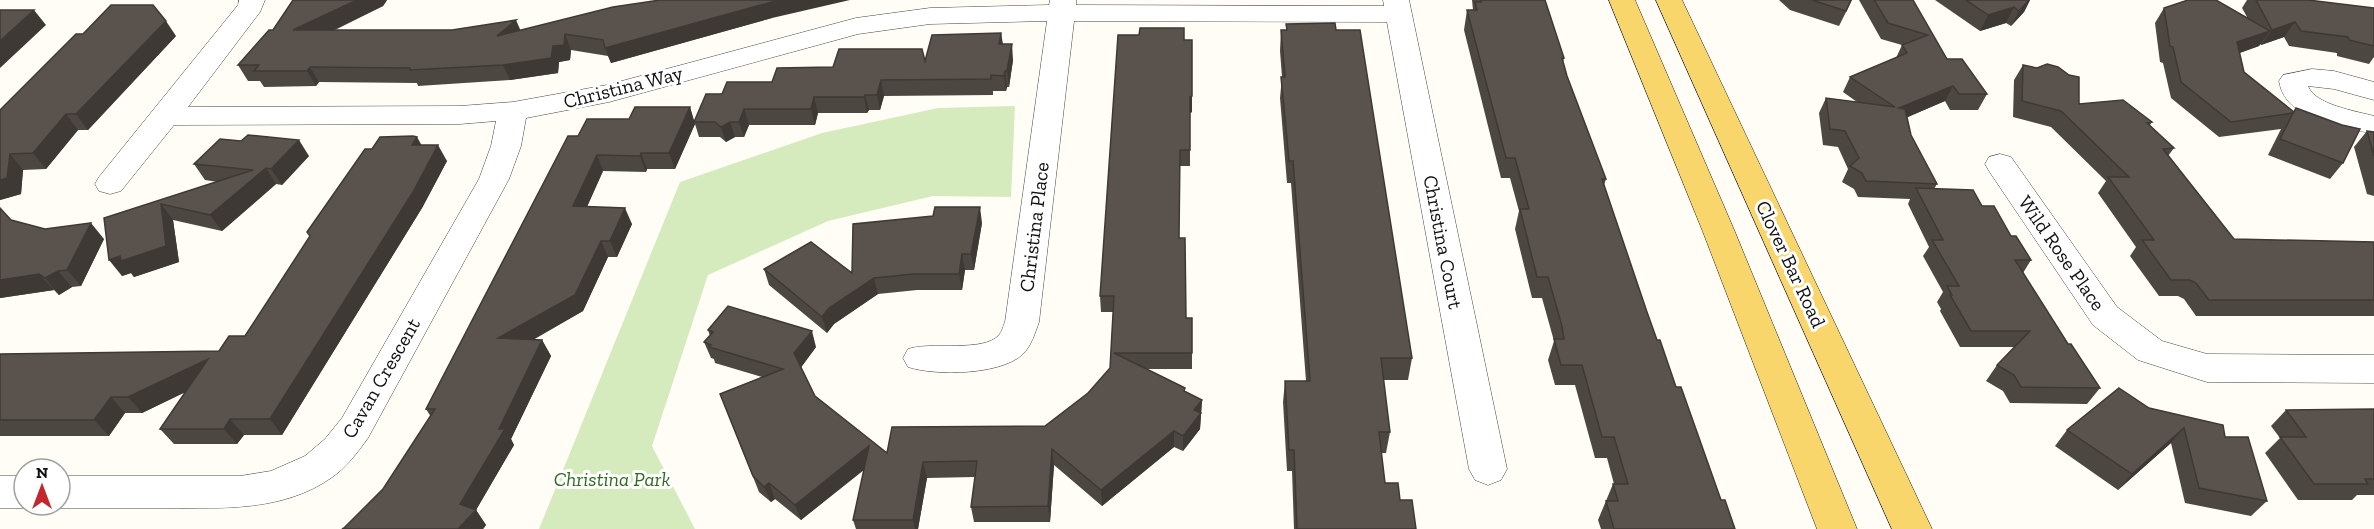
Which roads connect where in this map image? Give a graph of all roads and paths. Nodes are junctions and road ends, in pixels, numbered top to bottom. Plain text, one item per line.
1 (252, 0) edge
2 (1622, 0) edge
3 (1669, 0) edge
4 (1062, 7) edge
5 (1397, 7) edge
6 (2374, 91) edge
7 (513, 111) junction
8 (166, 116) junction
9 (2374, 125) edge
10 (2000, 164) dead end
11 (110, 184) dead end
12 (921, 358) dead end
13 (2374, 369) edge
14 (1488, 469) dead end
15 (72, 492) edge
16 (1836, 529) edge
17 (1912, 529) edge

1 - 8 street
2 - 16 main road
3 - 17 main road, Clover Bar Road
4 - 5 street, Christina Court
4 - 7 street, Christina Way
4 - 12 street, Christina Place
5 - 14 street, Christina Court
6 - 9 street
7 - 8 street, Christina Way
7 - 15 street, Cavan Crescent
8 - 11 street
10 - 13 street, Wild Rose Place

